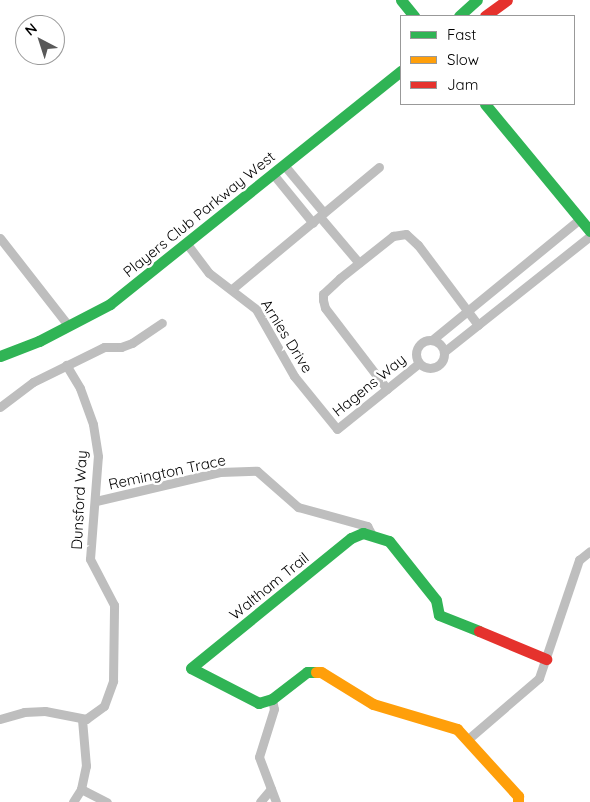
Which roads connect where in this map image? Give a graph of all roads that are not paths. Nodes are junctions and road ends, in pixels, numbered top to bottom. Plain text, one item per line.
1 (401, 0) edge
2 (477, 0) edge
3 (506, 0) edge
4 (413, 15) edge
5 (460, 15) edge
6 (486, 15) edge
7 (400, 72) edge
8 (486, 105) edge
9 (284, 165) junction
10 (379, 167) dead end
11 (273, 174) junction
12 (309, 196) junction
13 (298, 205) junction
14 (319, 218) junction
15 (580, 219) junction
16 (590, 231) edge
17 (590, 236) edge
18 (0, 238) edge
19 (187, 244) junction
20 (545, 248) junction
21 (556, 262) junction
22 (359, 263) junction
23 (498, 286) junction
24 (232, 289) junction
25 (510, 299) junction
26 (468, 310) junction
27 (162, 323) dead end
28 (68, 325) junction
29 (478, 325) junction
30 (432, 340) junction
31 (444, 351) junction
32 (0, 356) edge
33 (419, 363) junction
34 (66, 365) junction
35 (387, 389) junction
36 (0, 407) edge
37 (337, 429) joint
38 (96, 502) junction
39 (370, 534) junction
40 (590, 551) edge
41 (546, 659) junction
42 (272, 698) junction
43 (82, 719) junction
44 (0, 720) edge
45 (467, 740) junction
46 (81, 789) junction
47 (271, 789) junction
48 (73, 802) edge
49 (108, 802) edge
50 (260, 802) edge
51 (276, 802) edge
52 (518, 802) edge

1 - 4 street
2 - 5 street
3 - 6 street
7 - 9 street, Players Club Parkway West
8 - 15 street
9 - 11 street, Players Club Parkway West
9 - 12 street
10 - 14 street
11 - 13 street
11 - 19 street, Players Club Parkway West
12 - 13 street
12 - 14 street
13 - 14 street
14 - 22 street
14 - 24 street
15 - 16 street
15 - 20 street, Hagens Way
17 - 21 street, Hagens Way
18 - 28 street
19 - 24 street, Arnies Drive
19 - 28 street, Players Club Parkway West
20 - 21 street
20 - 23 street, Hagens Way
21 - 25 street, Hagens Way
22 - 26 street
22 - 35 street
23 - 25 street
23 - 26 street, Hagens Way
24 - 37 street, Arnies Drive
25 - 29 street, Hagens Way
26 - 29 street
26 - 30 street, Hagens Way
27 - 34 street
28 - 32 street, Players Club Parkway West
29 - 31 street, Hagens Way
30 - 31 street
30 - 33 street, Hagens Way
31 - 33 street, Hagens Way
33 - 35 street, Hagens Way
34 - 36 street
34 - 38 street, Dunsford Way
35 - 37 street, Hagens Way
38 - 39 street, Remington Trace
38 - 43 street, Dunsford Way
39 - 41 street
39 - 42 street, Waltham Trail
40 - 41 street
41 - 45 street
42 - 45 street
42 - 47 street
43 - 44 street
43 - 46 street
45 - 52 street
46 - 48 street
46 - 49 street
47 - 50 street
47 - 51 street

